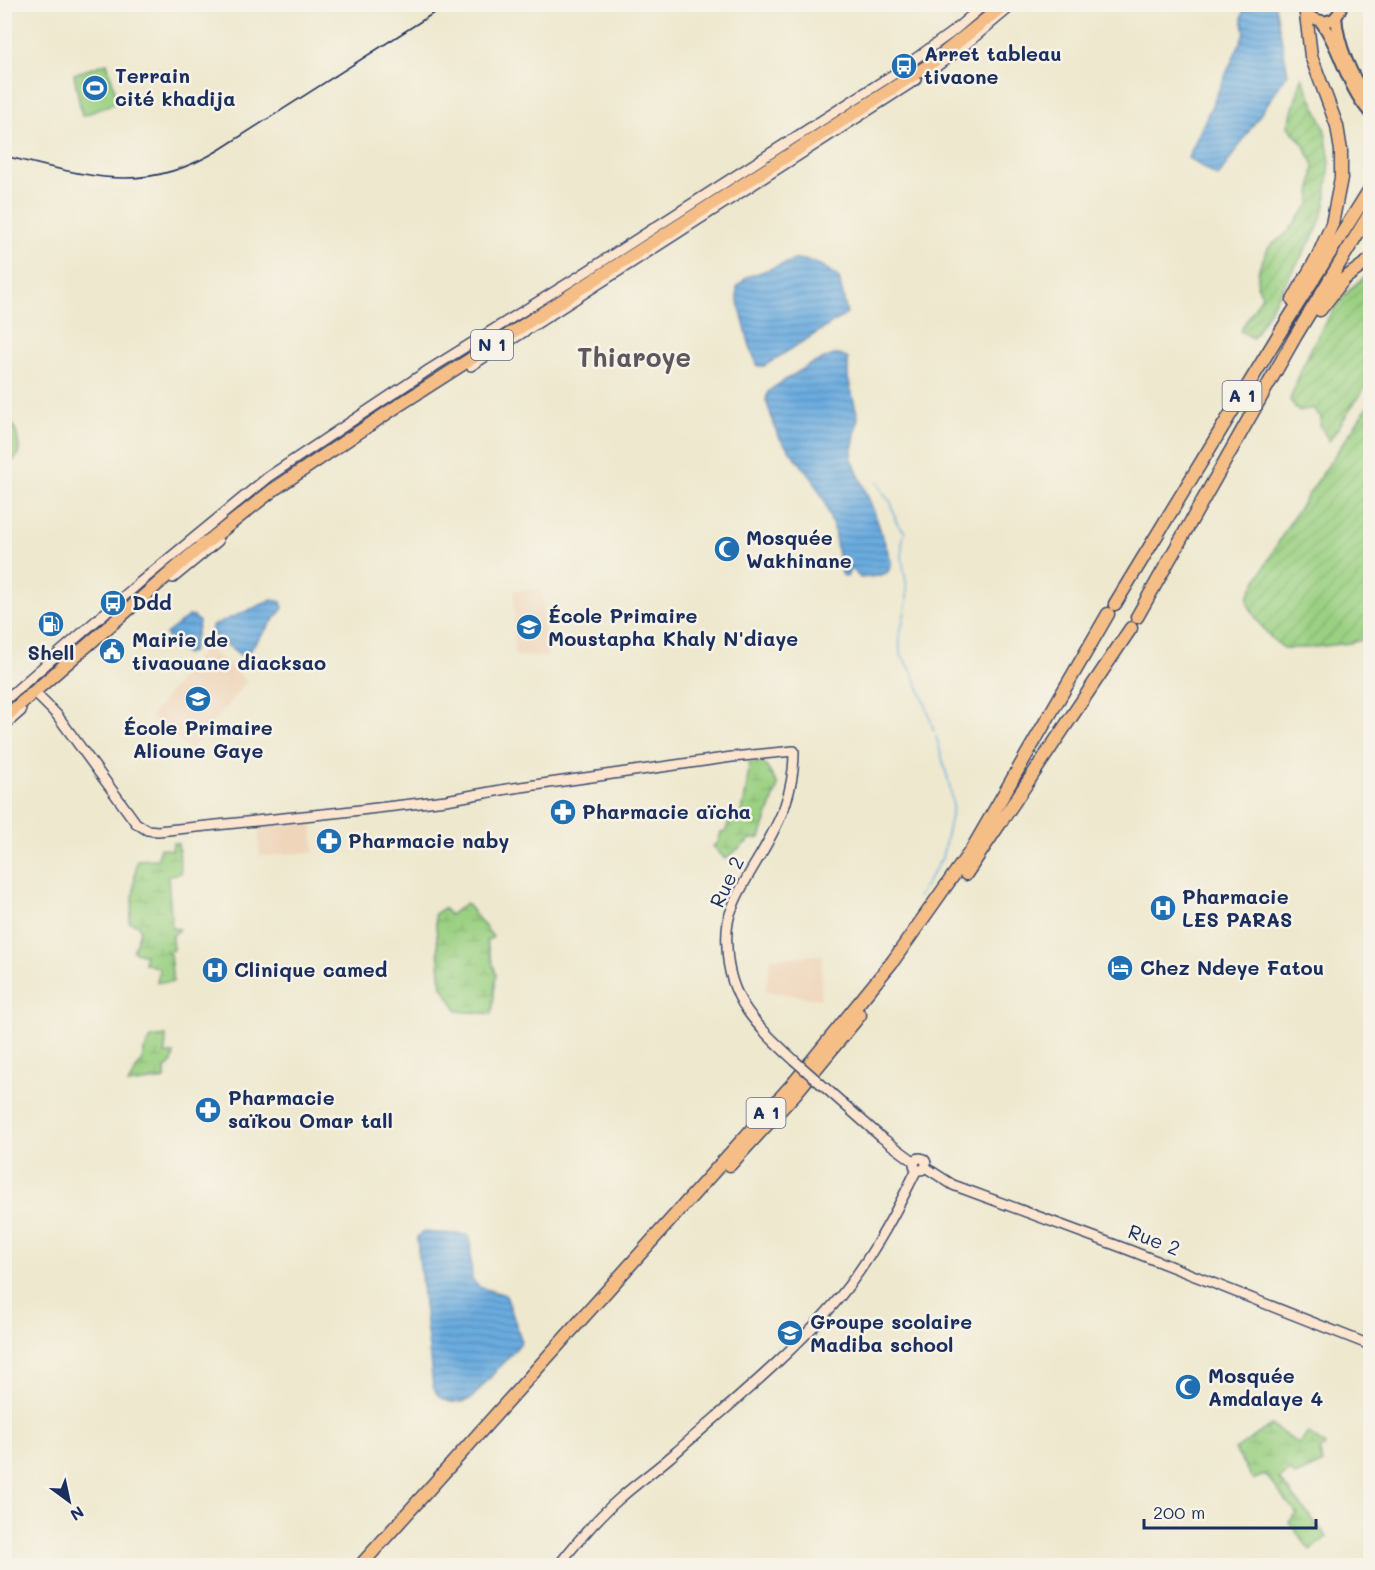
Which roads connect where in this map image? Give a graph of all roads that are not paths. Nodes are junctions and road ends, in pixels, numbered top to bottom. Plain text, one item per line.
1 (985, 4) edge
2 (994, 4) edge
3 (1005, 4) edge
4 (1014, 4) edge
5 (1342, 4) edge
6 (1306, 9) edge
7 (1336, 16) junction
8 (1321, 22) junction
9 (887, 96) junction
10 (1371, 102) edge
11 (1371, 113) edge
12 (1371, 189) edge
13 (1371, 213) edge
14 (1371, 260) edge
15 (1284, 326) junction
16 (1295, 337) junction
17 (270, 479) junction
18 (32, 689) junction
19 (4, 701) edge
20 (4, 708) edge
21 (4, 718) edge
22 (4, 726) edge
23 (919, 1166) junction
24 (1371, 1345) edge
25 (360, 1566) edge
26 (370, 1566) edge
27 (558, 1566) edge

1 - 17 street
2 - 17 highway, N 1
3 - 9 highway, N 1
4 - 9 street
5 - 7 main road
6 - 8 main road
6 - 15 highway
7 - 8 main road
7 - 10 main road
8 - 11 main road
9 - 18 highway, N 1
12 - 15 highway, A 1
13 - 16 highway, A 1
14 - 16 highway
15 - 25 highway, A 1
16 - 26 highway, A 1
17 - 18 highway, N 1
18 - 19 street
18 - 20 highway, N 1
18 - 21 highway, N 1
18 - 22 street
18 - 23 street, Rue 2, bridge
23 - 24 street, Rue 2
23 - 27 street

